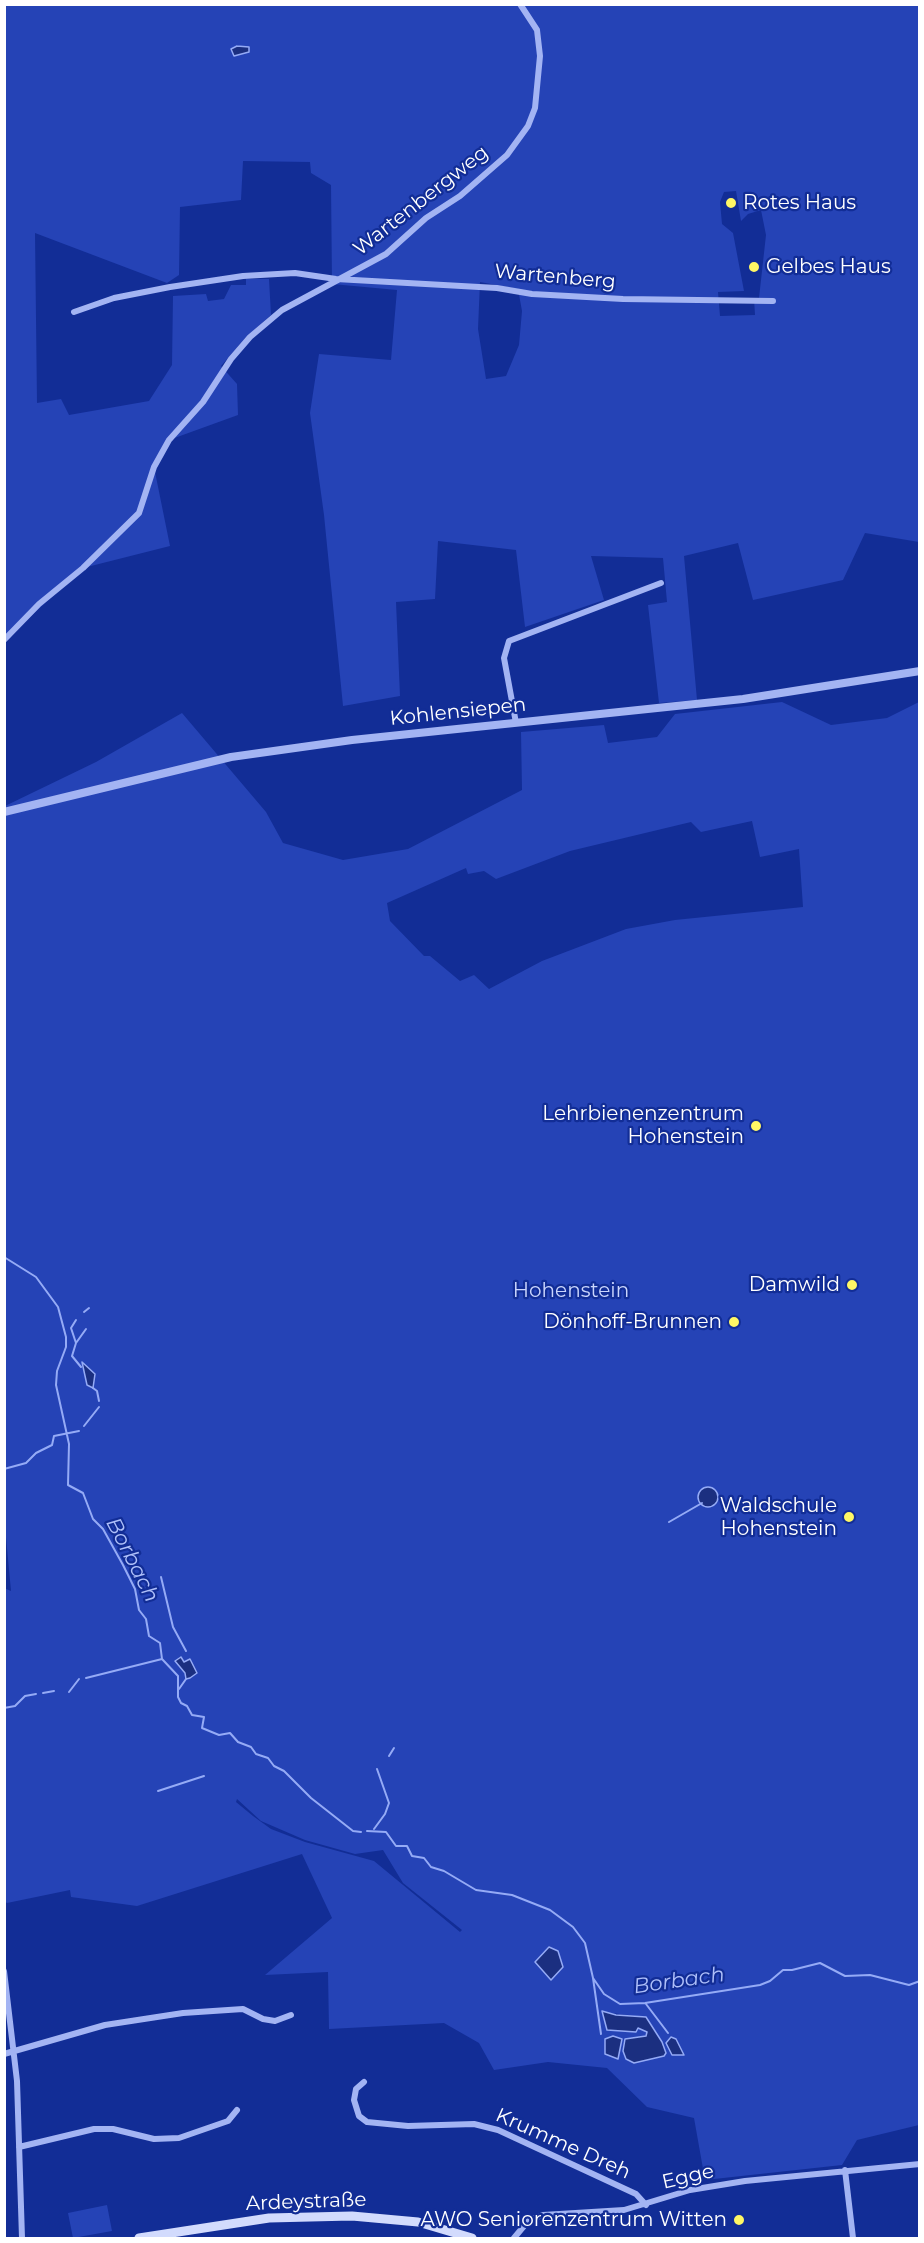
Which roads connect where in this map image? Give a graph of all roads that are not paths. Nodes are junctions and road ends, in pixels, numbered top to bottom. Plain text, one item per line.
1 (520, 4) edge
2 (336, 279) junction
3 (773, 301) dead end
4 (74, 312) dead end
5 (661, 583) dead end
6 (4, 640) edge
7 (920, 671) edge
8 (516, 723) junction
9 (4, 812) edge
10 (4, 1971) edge
11 (291, 2015) dead end
12 (13, 2049) junction
13 (4, 2054) edge
14 (364, 2082) dead end
15 (237, 2110) dead end
16 (19, 2147) junction
17 (920, 2163) edge
18 (844, 2170) junction
19 (646, 2205) junction
20 (22, 2238) edge
21 (139, 2238) edge
22 (472, 2238) edge
23 (514, 2238) edge
24 (853, 2238) edge

1 - 2 street, Wartenbergweg
2 - 3 street, Wartenberg
2 - 4 street
2 - 6 street, Wartenbergweg
5 - 8 street
7 - 8 street, Kohlensiepen
8 - 9 street, Kohlensiepen
10 - 12 street
11 - 12 street
12 - 13 street
12 - 16 street
14 - 19 street, Krumme Dreh
15 - 16 street
16 - 20 street
17 - 18 street, Egge
18 - 19 street, Egge
18 - 24 street
19 - 23 street, Egge
21 - 22 main road, Ardeystraße

